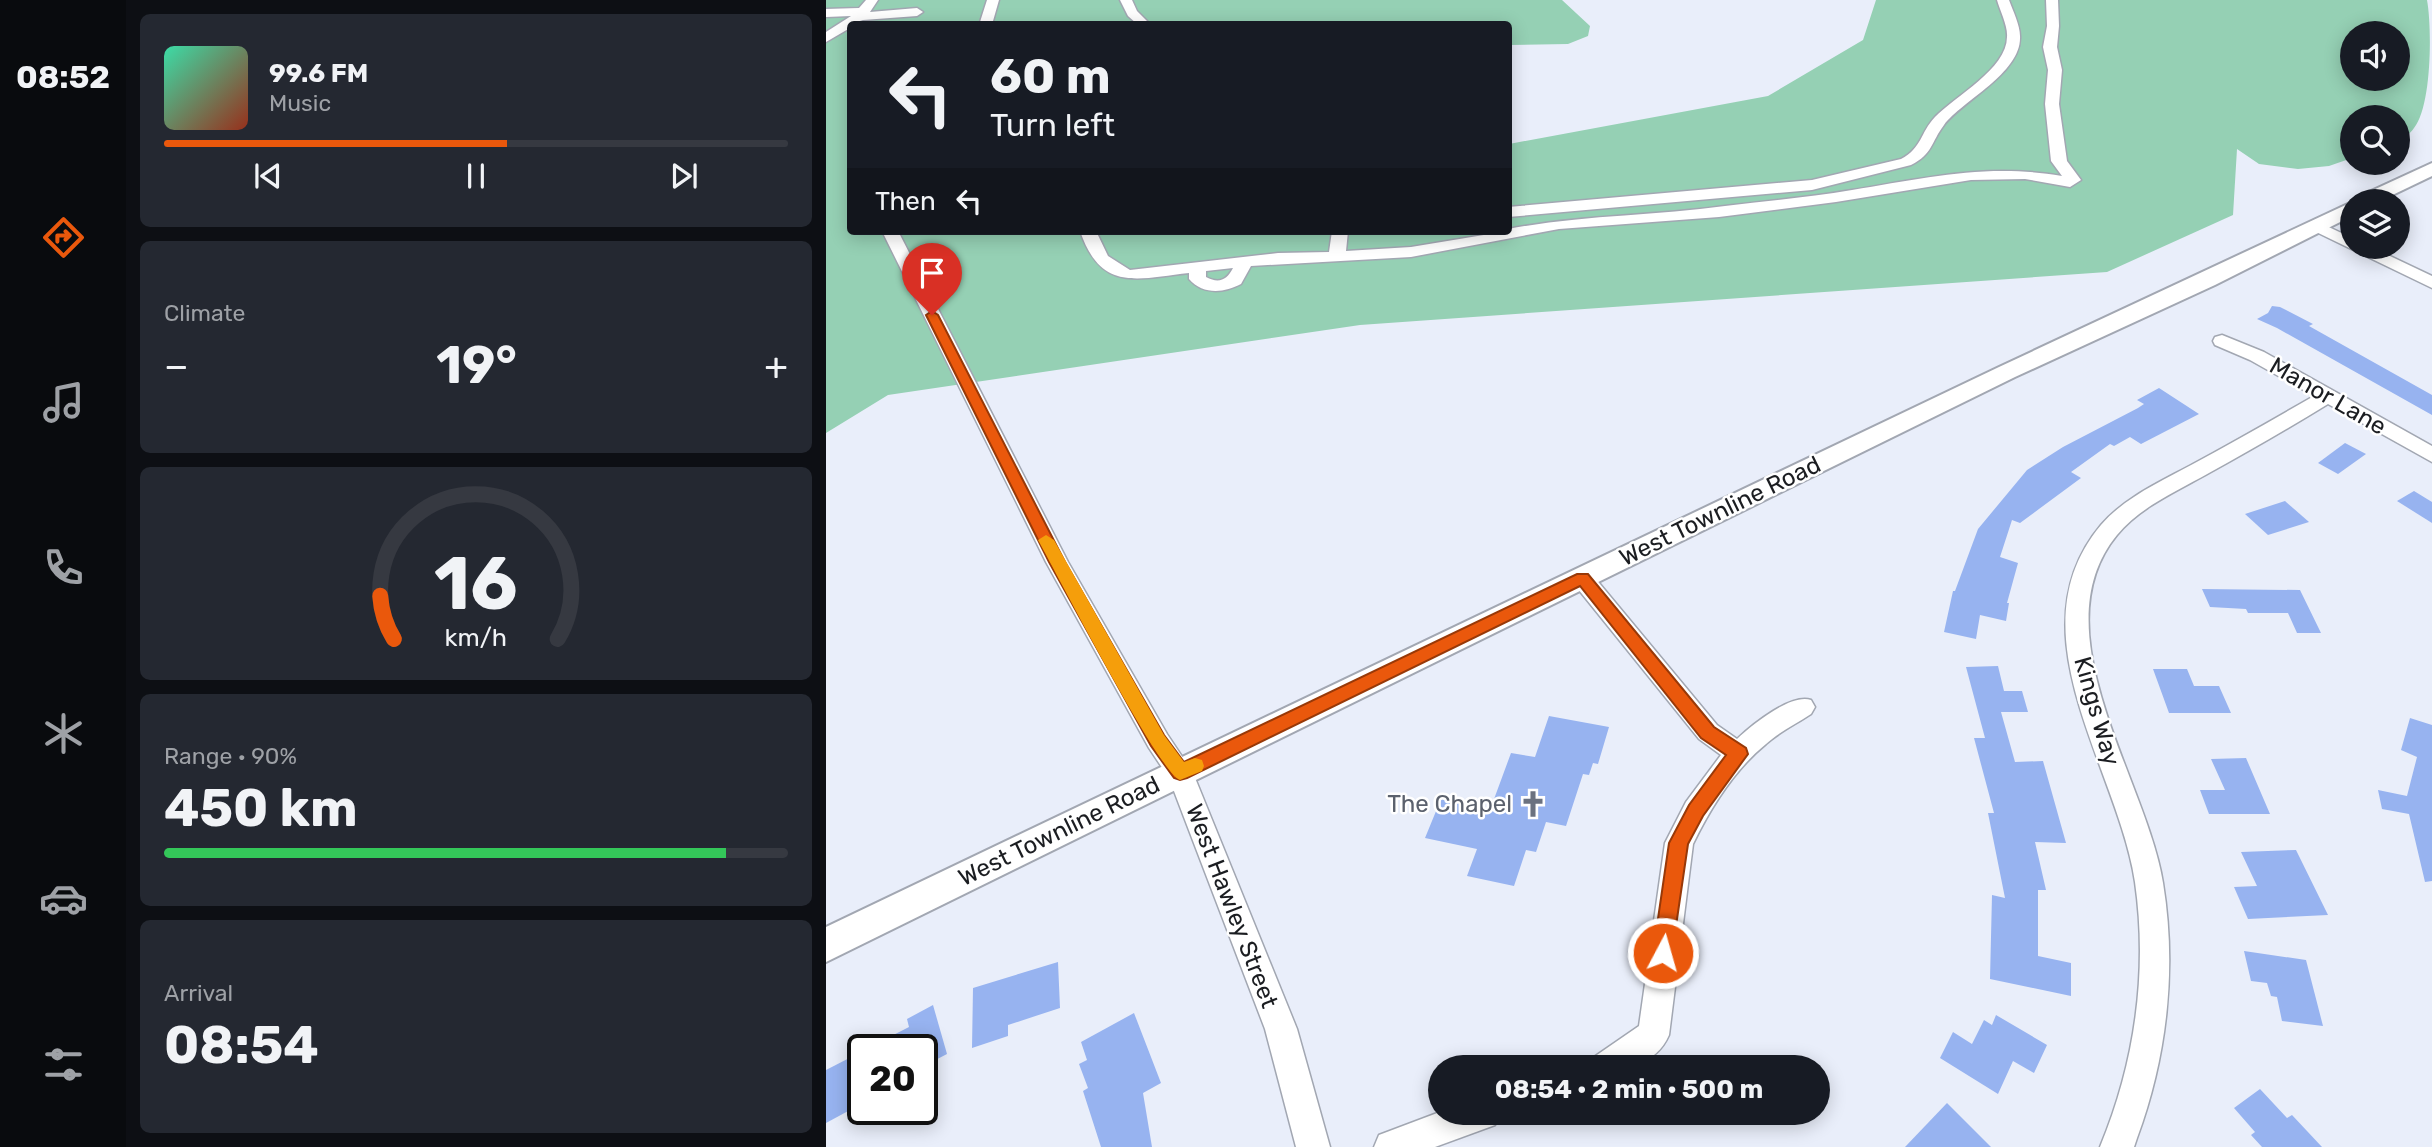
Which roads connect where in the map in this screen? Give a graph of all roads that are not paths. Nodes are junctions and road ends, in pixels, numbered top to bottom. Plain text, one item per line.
1 (839, 0) edge
2 (993, 0) edge
3 (1126, 0) edge
4 (2003, 0) edge
5 (2052, 0) edge
6 (920, 6) edge
7 (865, 9) edge
8 (826, 13) edge
9 (849, 21) edge
10 (986, 21) edge
11 (1141, 21) edge
12 (847, 22) edge
13 (826, 38) edge
14 (2432, 169) edge
15 (2390, 189) edge
16 (1512, 212) edge
17 (2340, 214) edge
18 (2316, 226) junction
19 (1512, 233) edge
20 (892, 235) edge
21 (1090, 235) edge
22 (1340, 235) edge
23 (1501, 235) edge
24 (2340, 238) edge
25 (1337, 257) junction
26 (2383, 259) edge
27 (2432, 283) edge
28 (2222, 341) dead end
29 (2329, 396) junction
30 (2432, 455) edge
31 (1582, 578) junction
32 (1802, 707) dead end
33 (1739, 754) junction
34 (1180, 772) junction
35 (826, 945) edge
36 (1624, 1055) edge
37 (1451, 1125) edge
38 (1313, 1147) edge
39 (1391, 1147) edge
40 (2117, 1147) edge

1 - 8 street
2 - 10 street
3 - 11 street
4 - 16 street
5 - 19 street
6 - 7 street
7 - 8 street
7 - 9 street
12 - 13 street
14 - 15 main road
17 - 18 main road, West Townline Road
18 - 24 street
18 - 31 main road, West Townline Road
20 - 34 street, West Hawley Street
21 - 25 street
22 - 25 street
23 - 25 street
26 - 27 street
28 - 29 street, Manor Lane
29 - 30 street, Manor Lane
29 - 40 street, Kings Way
31 - 33 street
31 - 34 main road, West Townline Road
32 - 33 street
33 - 36 street
34 - 35 main road, West Townline Road
34 - 38 street, West Hawley Street
37 - 39 street

